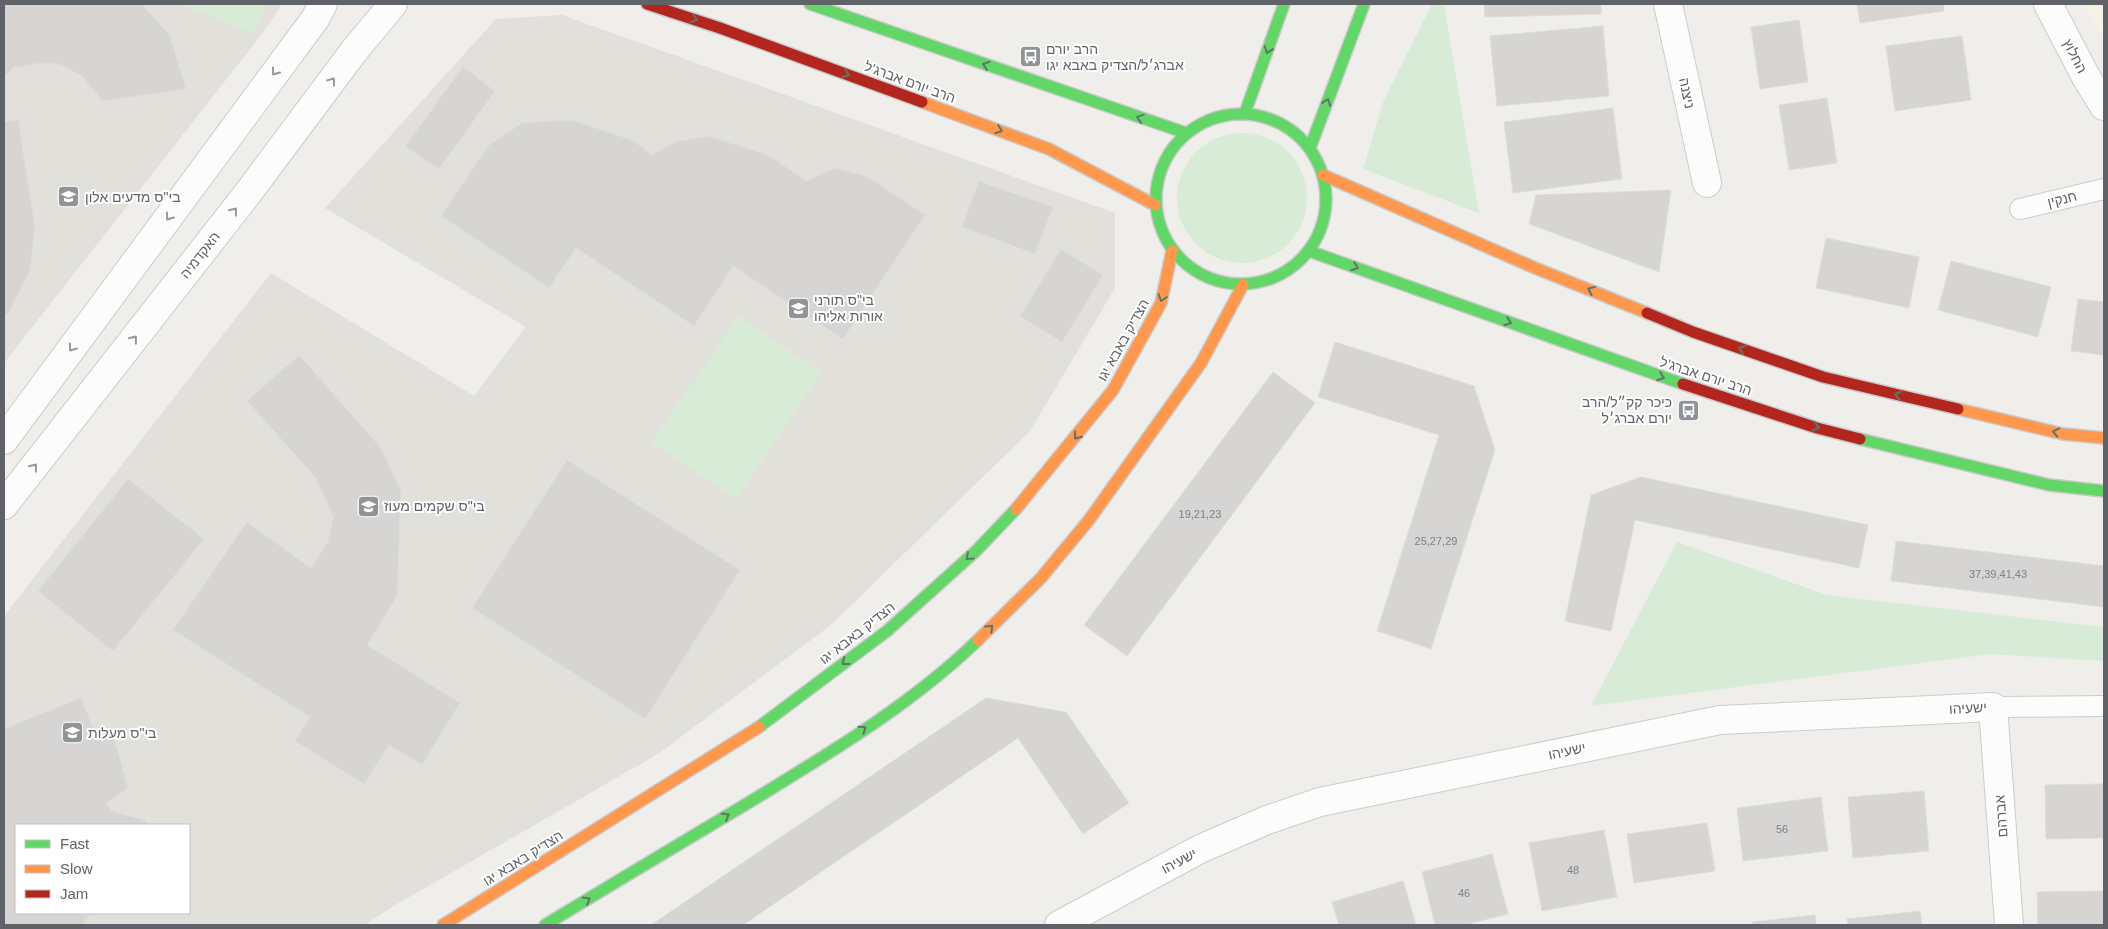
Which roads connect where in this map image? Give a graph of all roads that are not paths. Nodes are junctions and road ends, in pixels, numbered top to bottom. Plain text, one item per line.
1 (323, 4) edge
2 (393, 4) edge
3 (647, 4) edge
4 (810, 4) edge
5 (1284, 4) edge
6 (1364, 4) edge
7 (1668, 4) edge
8 (2048, 4) edge
9 (2104, 106) edge
10 (1245, 113) junction
11 (1186, 133) junction
12 (1310, 148) junction
13 (1323, 175) junction
14 (1707, 183) dead end
15 (2104, 188) edge
16 (1155, 204) junction
17 (2020, 209) dead end
18 (1172, 251) junction
19 (1309, 251) junction
20 (1243, 285) junction
21 (2104, 438) edge
22 (4, 440) edge
23 (2104, 491) edge
24 (4, 505) edge
25 (2104, 706) edge
26 (1993, 707) junction
27 (443, 925) edge
28 (545, 925) edge
29 (1060, 925) edge
30 (2009, 925) edge

1 -> 22 street
24 -> 2 street, האקדמיה
3 -> 16 main road, הרב יורם אברג'ל
11 -> 4 main road
5 -> 10 main road
12 -> 6 main road
7 - 14 street, ניצנה
8 - 9 street, החלוץ
10 - 11 main road
10 - 12 main road
11 - 16 main road
12 - 13 main road
13 - 19 main road
21 -> 13 main road
15 - 17 lane, חנקין
16 - 18 main road
18 - 20 main road
18 -> 27 main road, הצדיק באבא יגו
19 - 20 main road
19 -> 23 main road, הרב יורם אברג'ל
28 -> 20 main road
25 - 26 lane, ישעיהו
26 - 29 street, ישעיהו
26 - 30 street, אברהם

